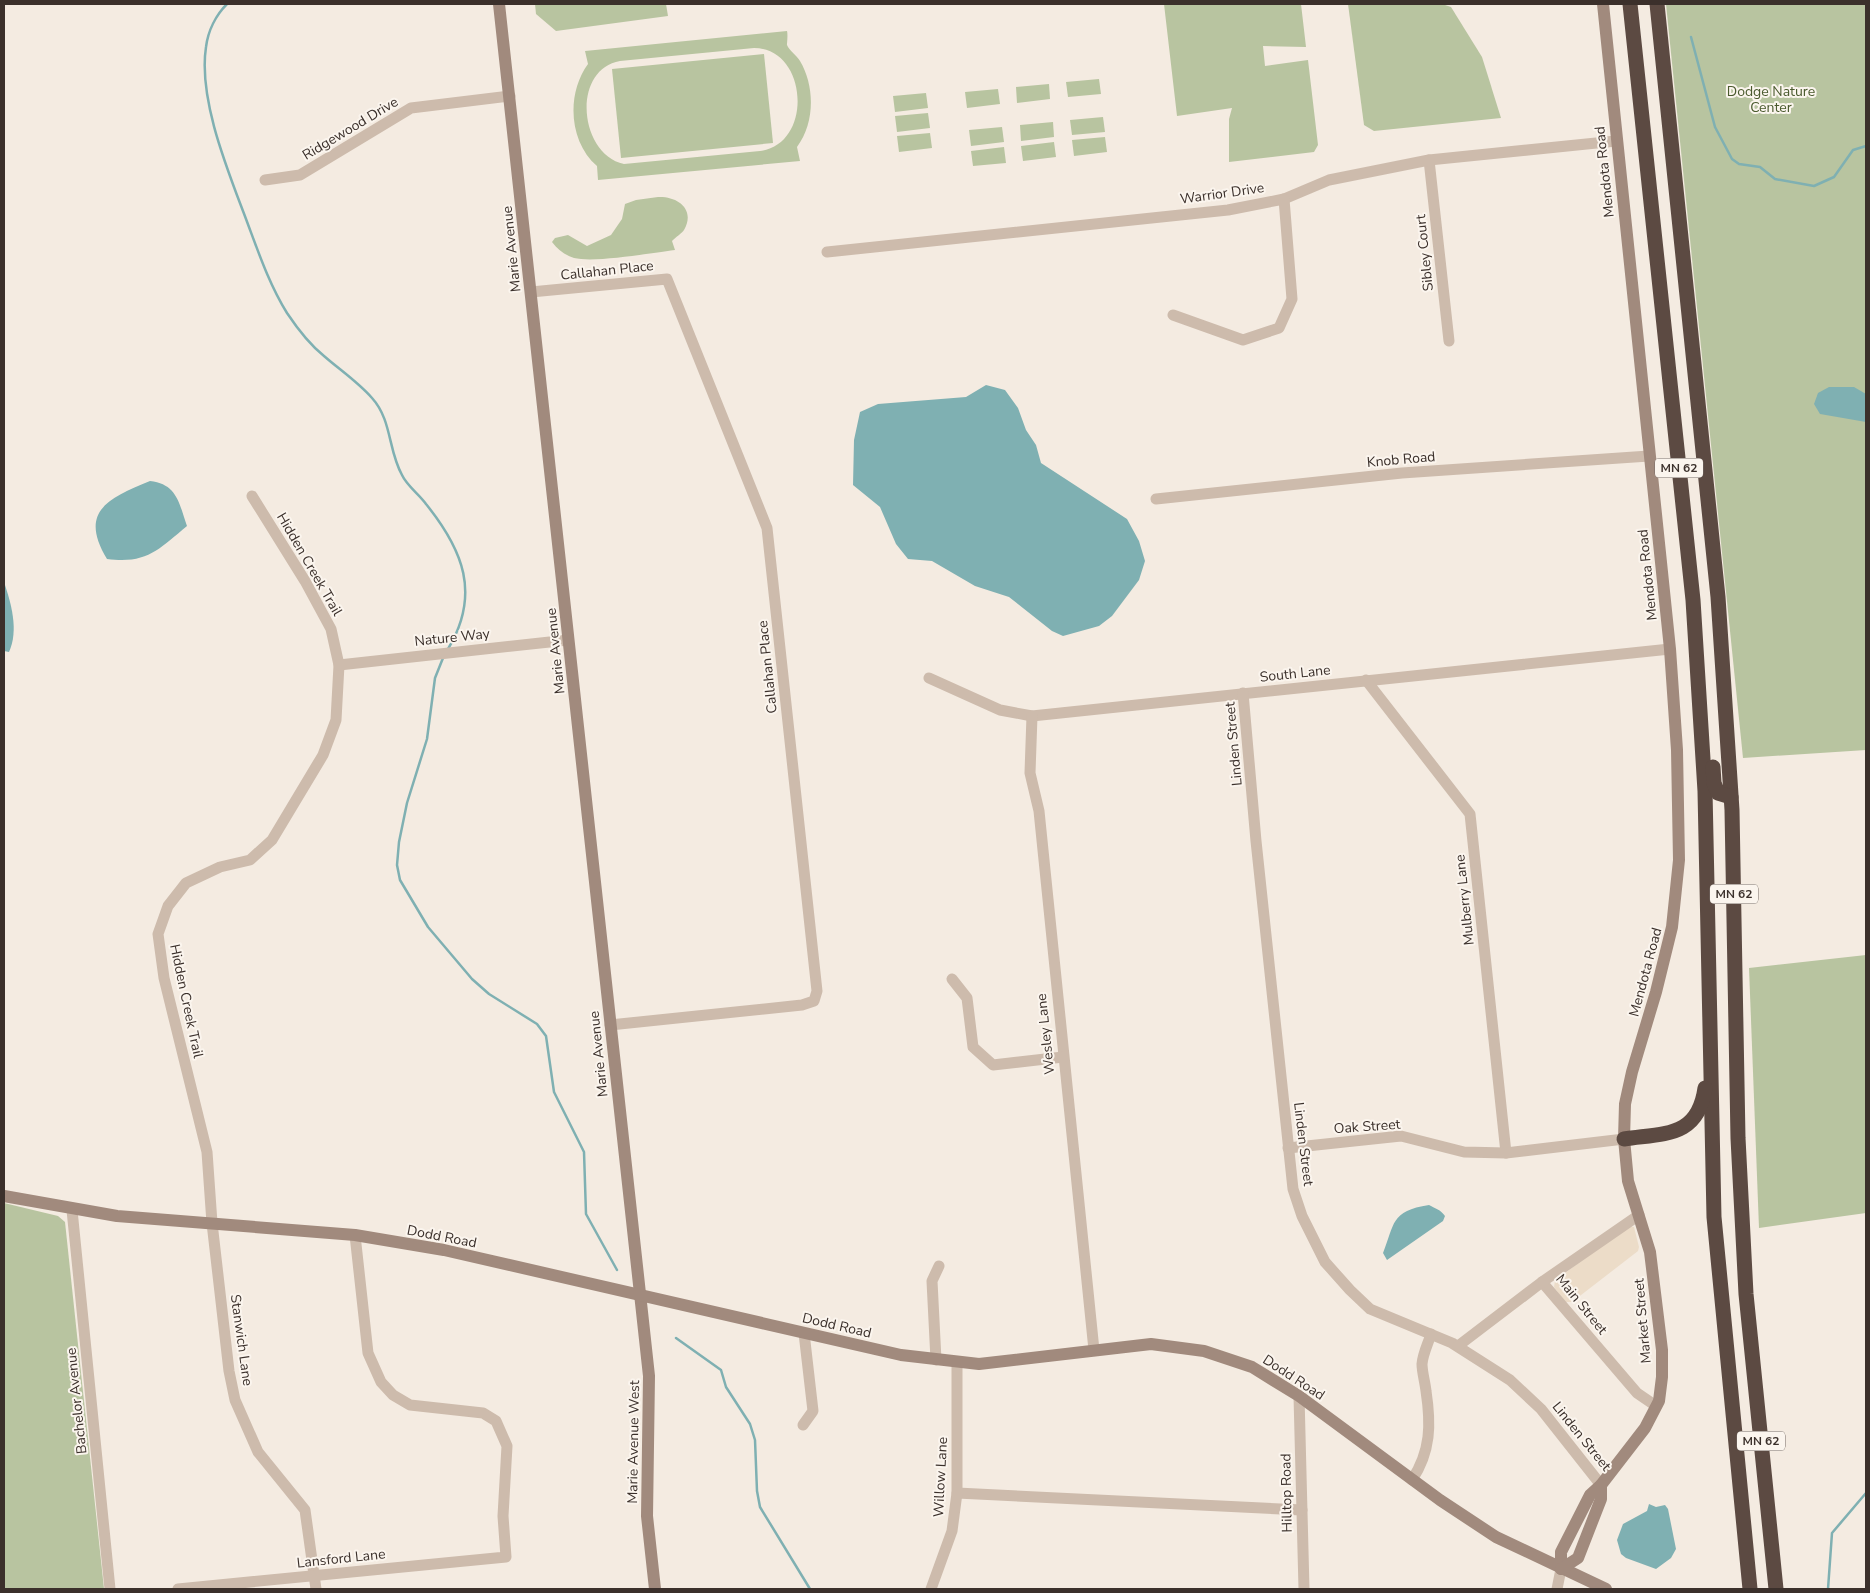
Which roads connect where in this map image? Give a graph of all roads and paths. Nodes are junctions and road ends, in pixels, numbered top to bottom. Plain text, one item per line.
1 (499, 4) edge
2 (1603, 4) edge
3 (1630, 4) edge
4 (1657, 4) edge
5 (510, 96) junction
6 (1616, 141) junction
7 (1429, 160) junction
8 (265, 180) dead end
9 (1284, 199) junction
10 (827, 252) dead end
11 (531, 292) junction
12 (1173, 315) dead end
13 (1448, 342) dead end
14 (1650, 456) junction
15 (252, 496) dead end
16 (1156, 498) dead end
17 (568, 640) junction
18 (1670, 649) junction
19 (1696, 655) junction
20 (340, 665) junction
21 (929, 678) dead end
22 (1366, 680) junction
23 (1243, 693) junction
24 (1032, 716) junction
25 (1731, 797) junction
26 (952, 979) dead end
27 (610, 1025) junction
28 (1710, 1054) junction
29 (1063, 1057) junction
30 (1624, 1139) junction
31 (1288, 1148) junction
32 (1506, 1153) junction
33 (4, 1196) edge
34 (72, 1210) junction
35 (1639, 1215) junction
36 (212, 1223) junction
37 (355, 1235) junction
38 (939, 1266) dead end
39 (1542, 1282) junction
40 (640, 1296) junction
41 (804, 1333) junction
42 (1431, 1334) junction
43 (1458, 1346) junction
44 (1094, 1350) junction
45 (936, 1360) junction
46 (958, 1363) junction
47 (1299, 1396) junction
48 (1656, 1406) junction
49 (803, 1426) dead end
50 (1412, 1480) junction
51 (1602, 1485) junction
52 (957, 1493) junction
53 (1302, 1510) junction
54 (1561, 1569) junction
55 (314, 1576) junction
56 (110, 1589) edge
57 (178, 1589) edge
58 (316, 1589) edge
59 (654, 1589) edge
60 (931, 1589) edge
61 (1304, 1589) edge
62 (1557, 1589) edge
63 (1606, 1589) edge
64 (1750, 1589) edge
65 (1776, 1589) edge

1 - 5 street, Marie Avenue
2 - 6 street, Mendota Road
3 - 19 highway, MN 62
4 - 25 highway, MN 62
5 - 8 street, Ridgewood Drive
5 - 11 street, Marie Avenue
6 - 7 street, Warrior Drive
6 - 14 street, Mendota Road
7 - 9 street, Warrior Drive
7 - 13 street, Sibley Court
9 - 10 street, Warrior Drive
9 - 12 street
11 - 17 street, Marie Avenue
11 - 27 street, Callahan Place
14 - 16 street, Knob Road
14 - 18 street, Mendota Road
15 - 20 street, Hidden Creek Trail
17 - 20 street, Nature Way
17 - 27 street, Marie Avenue
18 - 22 street, South Lane
18 - 30 street, Mendota Road
19 - 25 highway
19 - 28 highway, MN 62
20 - 36 street, Hidden Creek Trail
21 - 24 street, South Lane
22 - 23 street, South Lane
22 - 32 street, Mulberry Lane
23 - 24 street, South Lane
23 - 31 street, Linden Street
24 - 29 street, Wesley Lane
25 - 65 highway, MN 62
26 - 29 street
27 - 40 street, Marie Avenue
28 - 30 highway
28 - 64 highway, MN 62
29 - 44 street, Wesley Lane
30 - 32 street, Oak Street
30 - 35 street, Market Street
31 - 32 street, Oak Street
31 - 42 street, Linden Street
33 - 34 street, Dodd Road
34 - 36 street, Dodd Road
34 - 56 street, Bachelor Avenue
35 - 39 street, Main Street
35 - 48 street, Market Street
36 - 37 street, Dodd Road
36 - 55 street, Stanwich Lane
37 - 40 street, Dodd Road
37 - 55 street, Lansford Lane
38 - 45 street
39 - 43 street
39 - 48 street, Main Street
40 - 41 street, Dodd Road
40 - 59 street, Marie Avenue West
41 - 45 street, Dodd Road
41 - 49 street
42 - 43 street, Linden Street
42 - 50 street
43 - 51 street, Linden Street
44 - 46 street, Dodd Road
44 - 47 street, Dodd Road
45 - 46 street, Dodd Road
46 - 52 street, Willow Lane
47 - 50 street, Dodd Road
47 - 53 street, Hilltop Road
48 - 51 street, Market Street
50 - 54 street, Dodd Road
51 - 54 street, Market Street
52 - 53 street
52 - 60 street, Willow Lane
53 - 61 street, Hilltop Road
54 - 62 street
54 - 63 street, Dodd Road
55 - 57 street, Lansford Lane
55 - 58 street, Stanwich Lane

